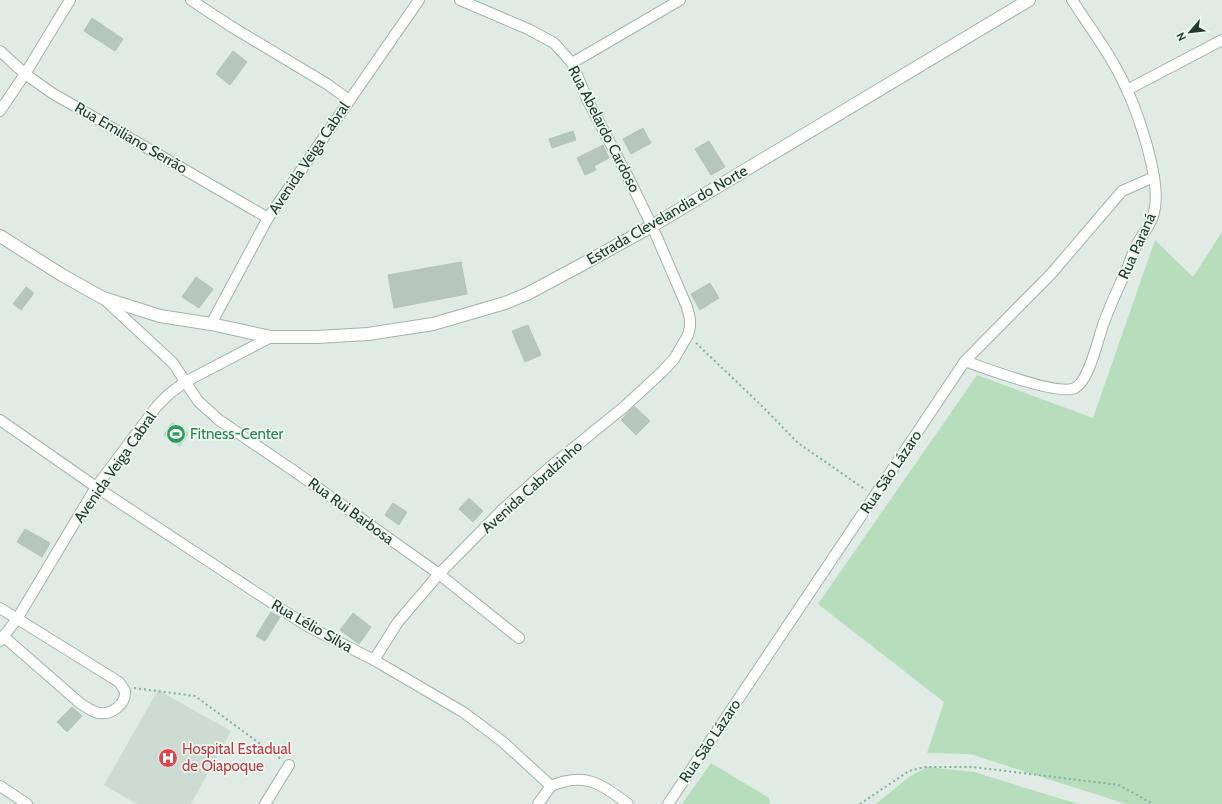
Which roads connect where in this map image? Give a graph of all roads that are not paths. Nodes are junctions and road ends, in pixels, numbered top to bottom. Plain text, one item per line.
1 (70, 0) edge
2 (191, 0) edge
3 (418, 0) edge
4 (460, 0) edge
5 (680, 0) edge
6 (1029, 0) edge
7 (1072, 0) edge
8 (1222, 40) edge
9 (0, 51) edge
10 (572, 63) junction
11 (25, 74) junction
12 (1127, 90) junction
13 (349, 100) junction
14 (0, 111) edge
15 (1154, 177) junction
16 (268, 218) junction
17 (652, 226) junction
18 (0, 236) edge
19 (104, 298) junction
20 (690, 319) joint
21 (211, 324) junction
22 (271, 337) junction
23 (965, 361) junction
24 (185, 382) junction
25 (0, 420) edge
26 (96, 488) junction
27 (439, 574) junction
28 (0, 608) edge
29 (17, 619) junction
30 (520, 638) dead end
31 (1, 639) edge
32 (374, 660) junction
33 (289, 765) road end
34 (0, 786) edge
35 (551, 786) junction
36 (27, 804) edge
37 (265, 804) edge
38 (538, 804) edge
39 (628, 804) edge
40 (668, 804) edge

1 - 11 street
2 - 13 street
3 - 13 street, Avenida Veiga Cabral
4 - 10 street, Rua Abelardo Cardoso
5 - 10 street
6 - 17 street, Estrada Clevelandia do Norte
7 - 12 street, Rua Paraná
8 - 12 street
9 - 11 street, Rua Emiliano Serrão
10 - 17 street, Rua Abelardo Cardoso
11 - 14 street
11 - 16 street, Rua Emiliano Serrão
12 - 15 street, Rua Paraná
13 - 16 street, Avenida Veiga Cabral
15 - 23 street, Rua São Lázaro
15 - 23 street, Rua Paraná
16 - 21 street, Avenida Veiga Cabral
17 - 20 street, Rua Abelardo Cardoso
17 - 22 street, Estrada Clevelandia do Norte
18 - 19 street, Estrada Clevelandia do Norte
19 - 21 street, Estrada Clevelandia do Norte
19 - 24 street, Rua Rui Barbosa
20 - 27 street, Avenida Cabralzinho
21 - 22 street, Estrada Clevelandia do Norte
22 - 24 street, Avenida Veiga Cabral
23 - 40 street, Rua São Lázaro
24 - 26 street, Avenida Veiga Cabral
24 - 27 street, Rua Rui Barbosa
25 - 26 street, Rua Lélio Silva
26 - 29 street, Avenida Veiga Cabral
26 - 32 street, Rua Lélio Silva
27 - 30 street, Rua Rui Barbosa
27 - 32 street, Avenida Cabralzinho
28 - 29 street
29 - 31 street, Avenida Veiga Cabral
29 - 31 street
32 - 35 street, Rua Lélio Silva
33 - 37 street
34 - 36 street
35 - 38 street
35 - 39 street

